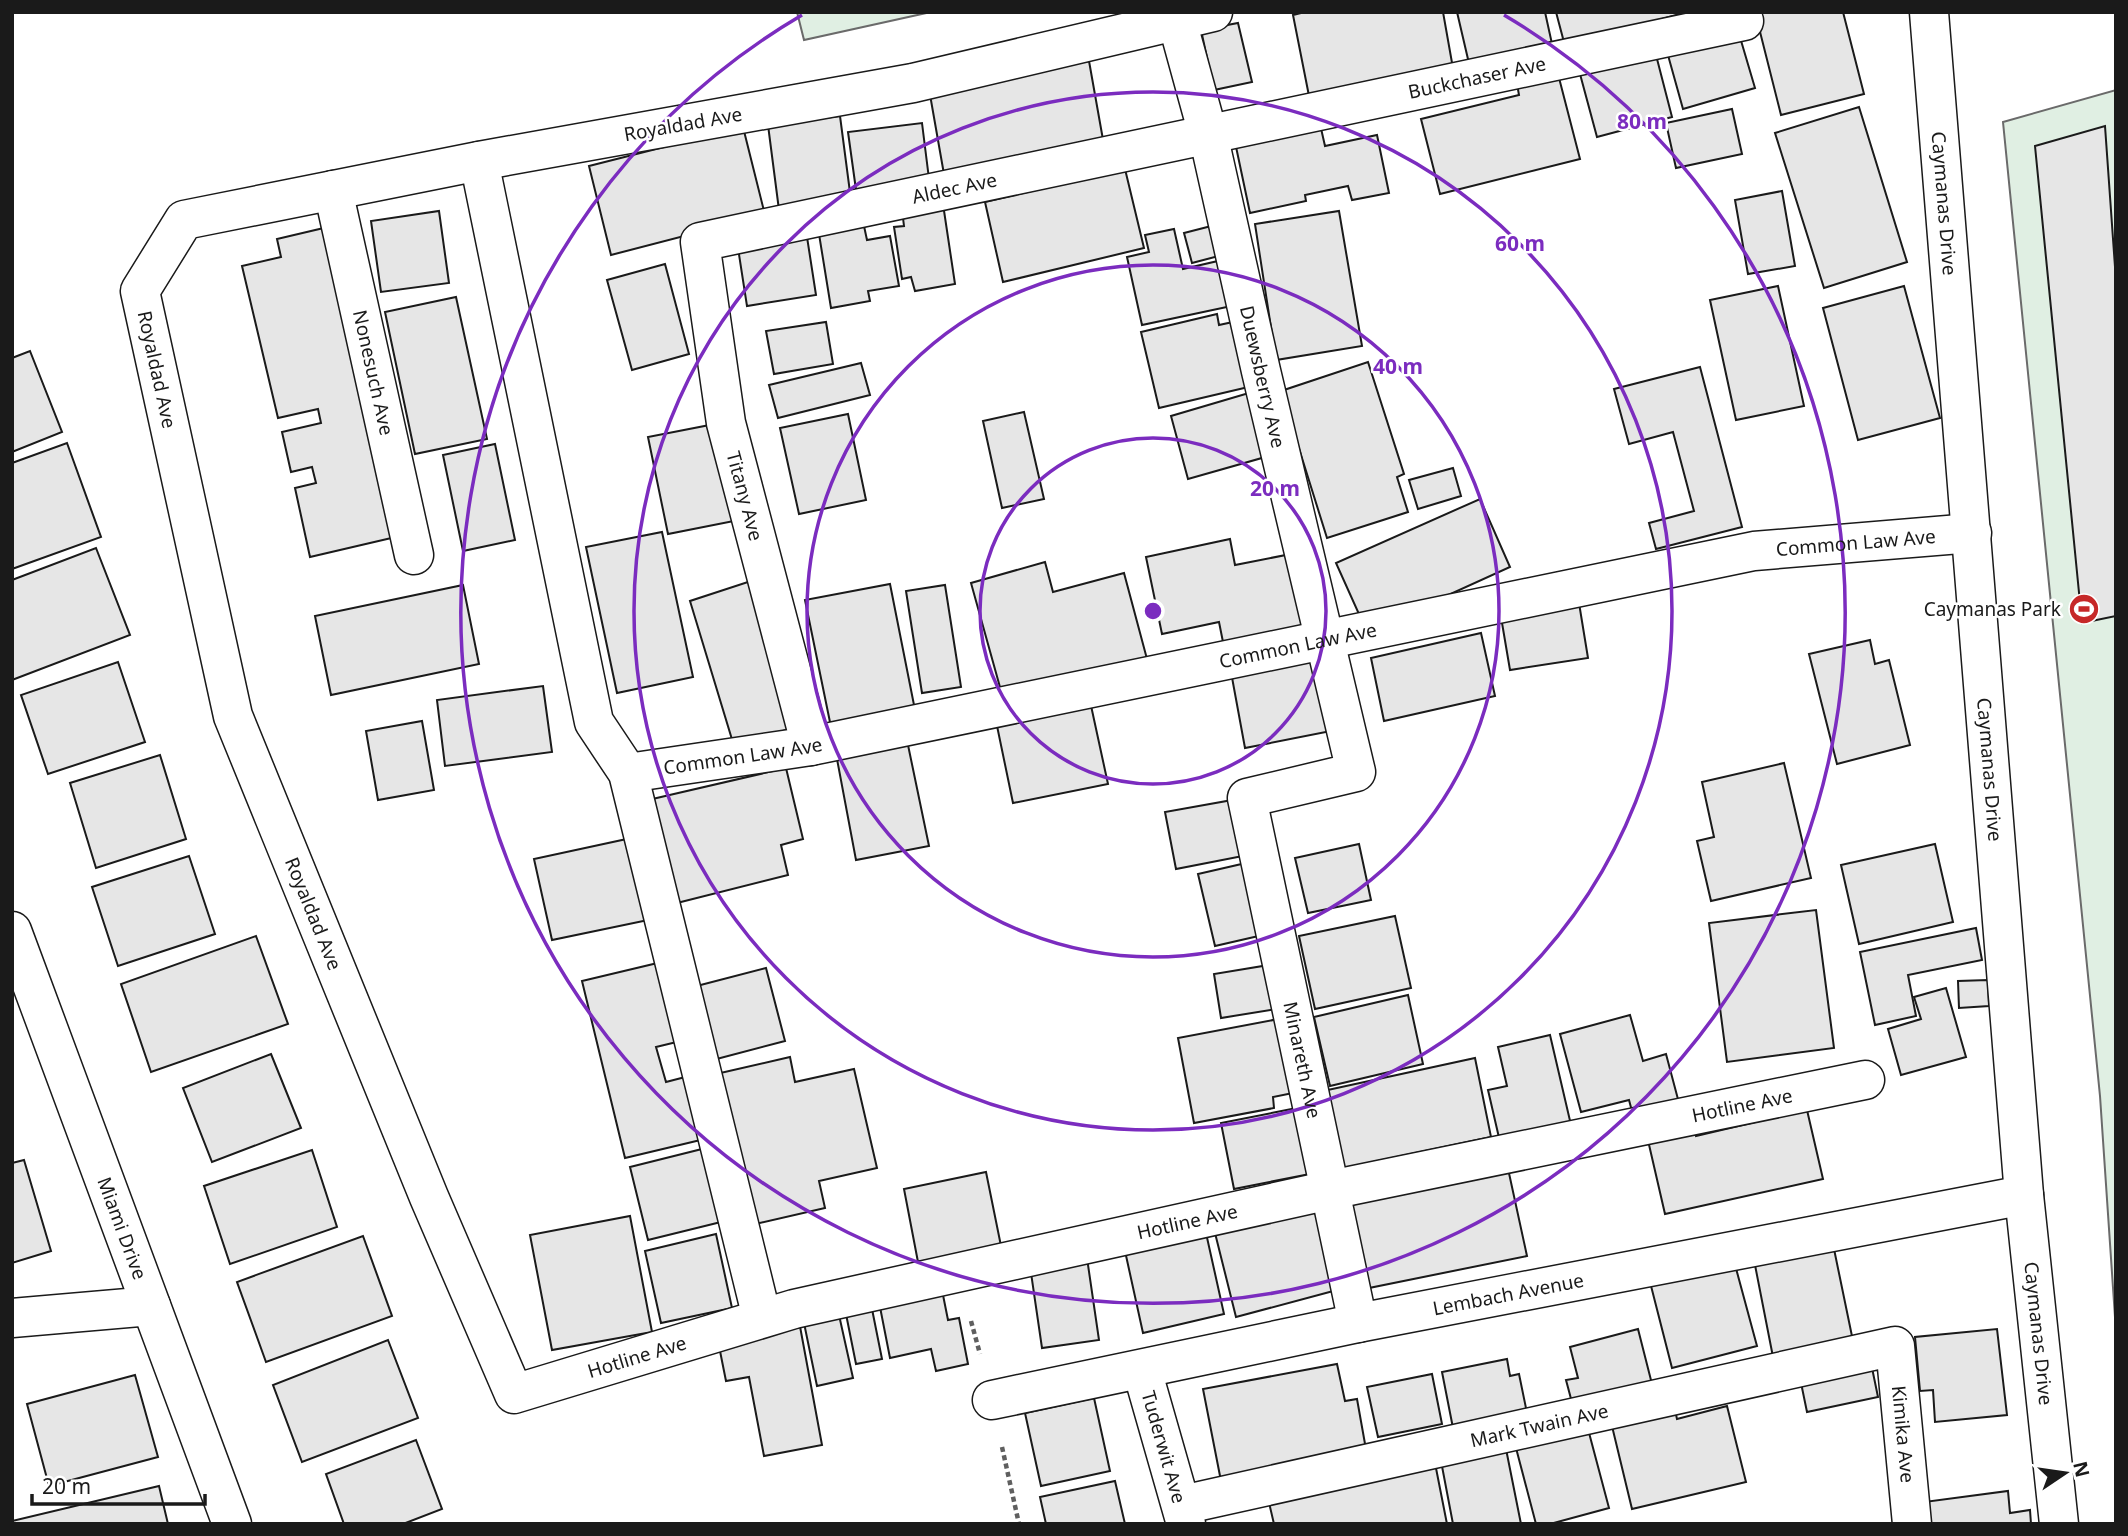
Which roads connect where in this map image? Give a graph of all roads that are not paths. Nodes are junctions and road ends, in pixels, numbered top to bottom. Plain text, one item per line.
1 (1929, 12) edge
2 (1195, 16) edge
3 (1744, 21) dead end
4 (1209, 134) junction
5 (479, 161) junction
6 (333, 190) junction
7 (700, 242) joint
8 (1972, 533) junction
9 (414, 555) dead end
10 (1323, 640) junction
11 (811, 746) junction
12 (628, 773) junction
13 (1247, 797) joint
14 (12, 932) edge
15 (1865, 1080) dead end
16 (1329, 1190) junction
17 (2024, 1195) junction
18 (151, 1306) junction
19 (12, 1318) edge
20 (762, 1318) junction
21 (1358, 1323) junction
22 (1895, 1346) joint
23 (1142, 1370) junction
24 (514, 1394) joint
25 (992, 1400) dead end
26 (1184, 1514) edge
27 (232, 1524) edge
28 (1912, 1524) edge
29 (2059, 1524) edge

1 - 8 street, Caymanas Drive
2 - 4 street, Duewsberry Ave
2 - 5 street, Royaldad Ave
3 - 4 street, Buckchaser Ave
4 - 7 street, Aldec Ave
4 - 10 street, Duewsberry Ave
5 - 6 street, Royaldad Ave
5 - 12 street
6 - 9 street, Nonesuch Ave
6 - 24 street, Royaldad Ave
7 - 11 street, Titany Ave
8 - 10 street, Common Law Ave
8 - 17 street, Caymanas Drive
10 - 11 street, Common Law Ave
10 - 13 street, Duewsberry Ave
11 - 12 street, Common Law Ave
12 - 20 street
13 - 16 street, Minareth Ave
14 - 18 street, Miami Drive
15 - 16 street, Hotline Ave
16 - 20 street, Hotline Ave
16 - 21 street, Minareth Ave
17 - 21 street, Lembach Avenue
17 - 29 street, Caymanas Drive
18 - 19 street
18 - 27 street, Miami Drive
20 - 24 street, Hotline Ave
21 - 23 street, Lembach Avenue
22 - 26 street, Mark Twain Ave
22 - 28 street, Kimika Ave
23 - 25 street, Lembach Avenue
23 - 26 street, Tuderwit Ave

